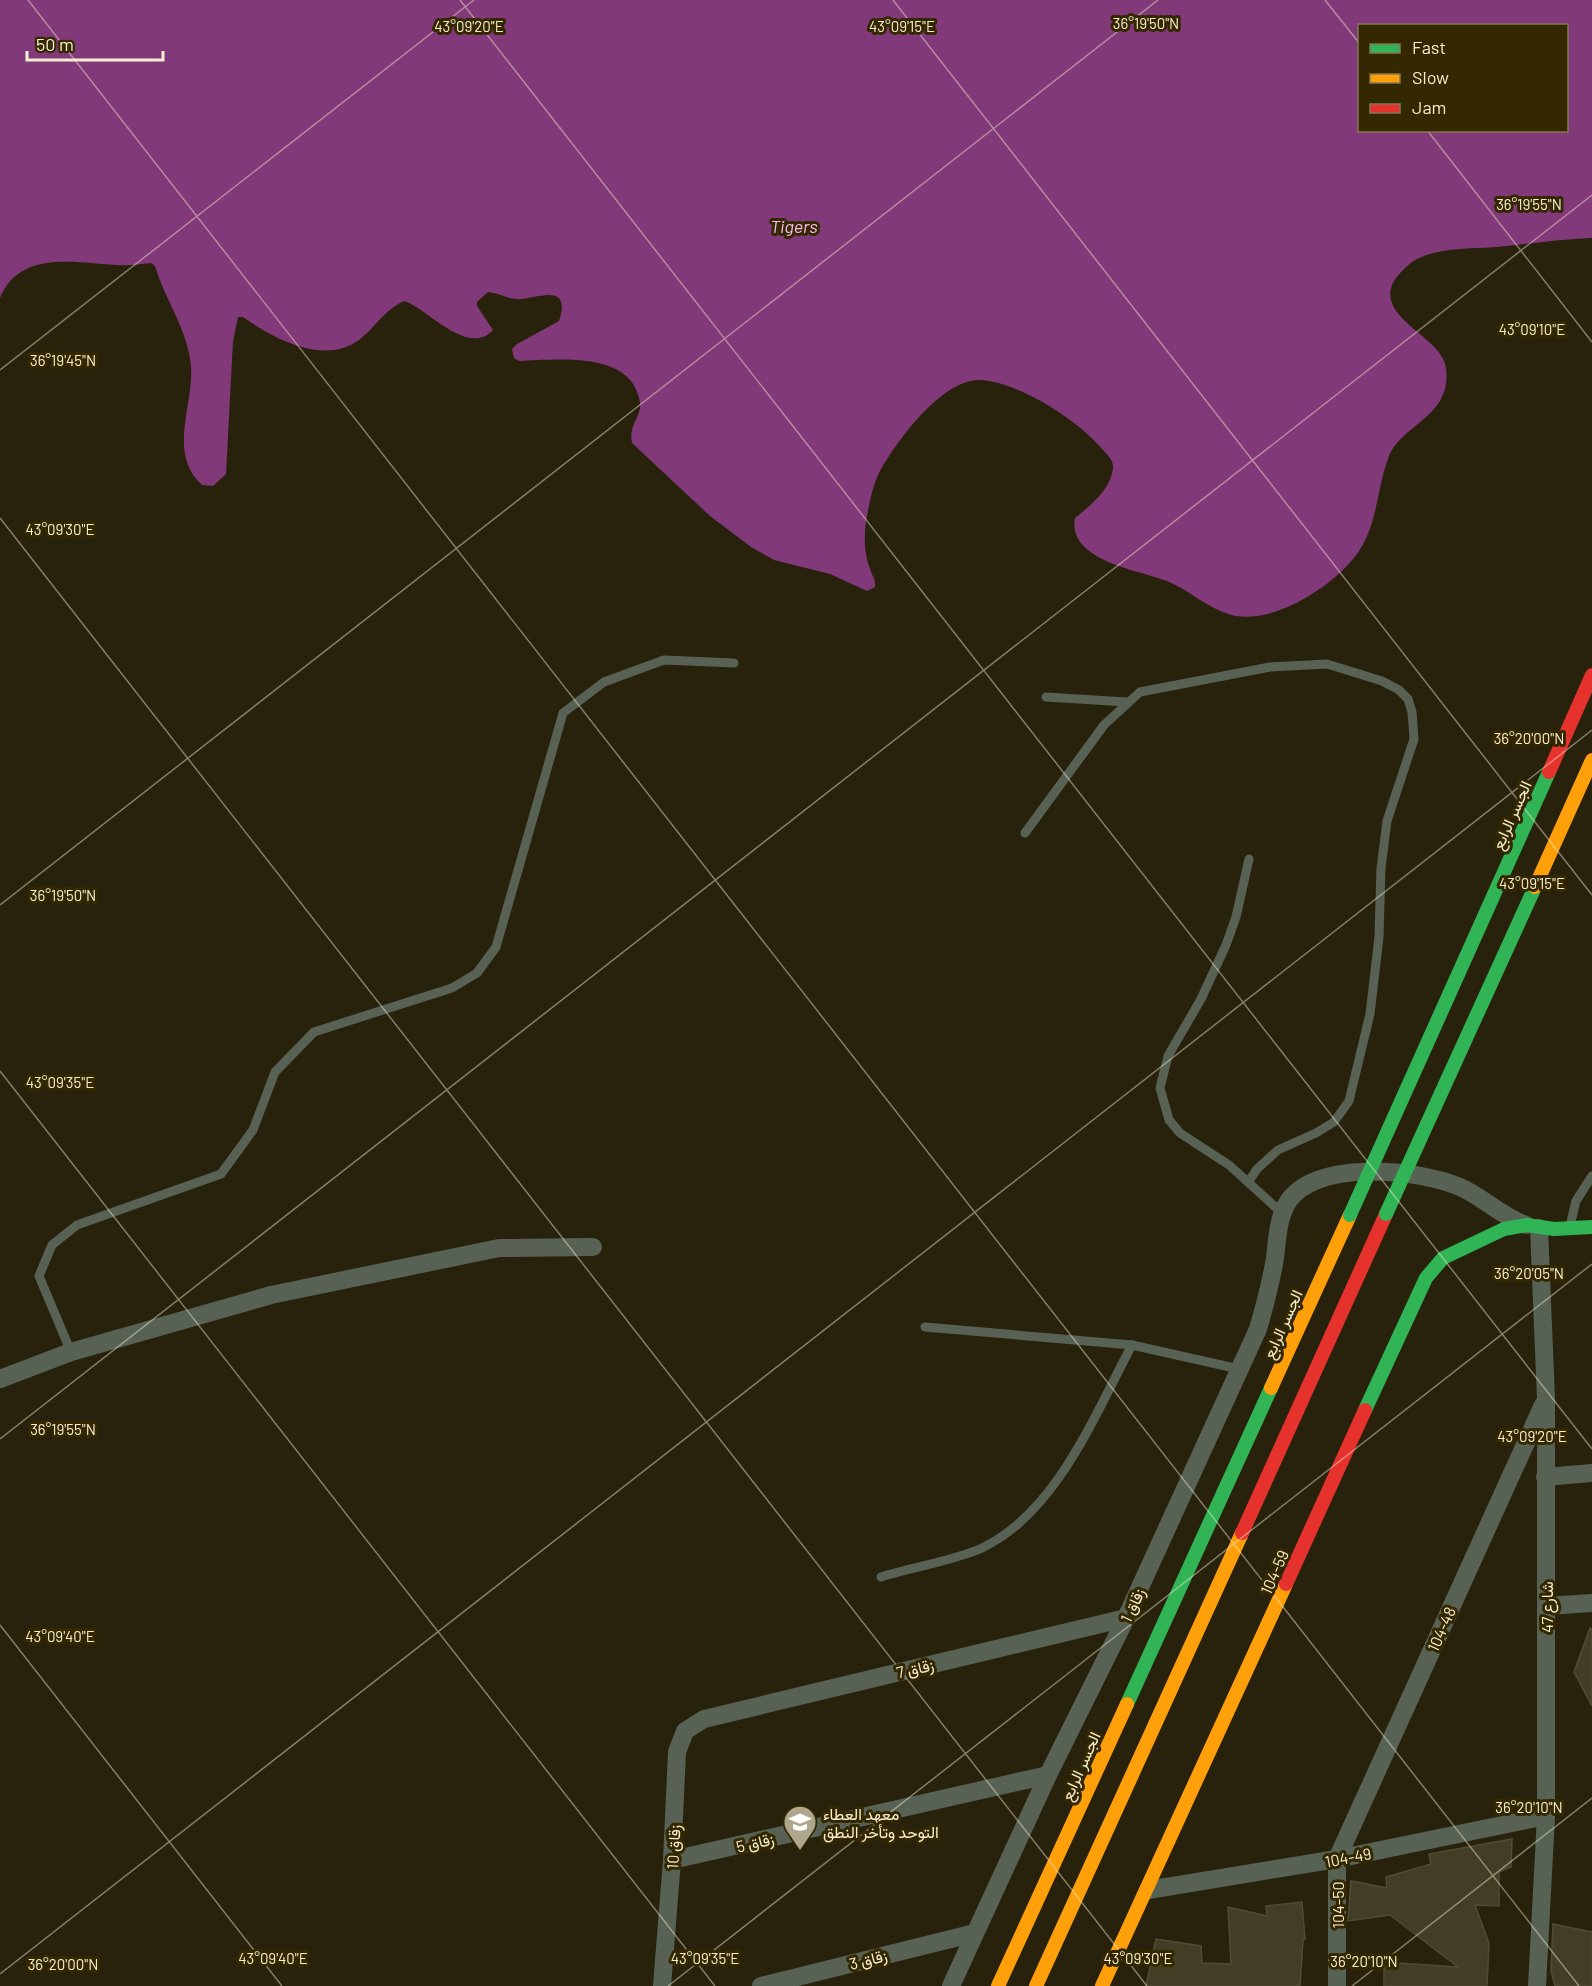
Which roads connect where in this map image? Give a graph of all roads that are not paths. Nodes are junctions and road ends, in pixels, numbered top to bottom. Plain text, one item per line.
1 (734, 663) dead end
2 (1592, 675) edge
3 (1046, 697) dead end
4 (1127, 702) junction
5 (1592, 760) edge
6 (1025, 833) dead end
7 (1249, 859) dead end
8 (1592, 1176) edge
9 (1249, 1181) junction
10 (1282, 1213) junction
11 (1533, 1227) junction
12 (1592, 1227) edge
13 (1570, 1229) junction
14 (593, 1247) dead end
15 (925, 1327) dead end
16 (1132, 1345) junction
17 (71, 1352) junction
18 (1239, 1369) junction
19 (0, 1379) edge
20 (1546, 1399) junction
21 (1592, 1473) edge
22 (1545, 1477) junction
23 (880, 1577) dead end
24 (1592, 1603) edge
25 (1546, 1606) junction
26 (1126, 1618) junction
27 (704, 1719) joint
28 (1048, 1775) junction
29 (1546, 1816) junction
30 (1337, 1859) junction
31 (672, 1860) junction
32 (1148, 1890) junction
33 (975, 1933) junction
34 (810, 1980) edge
35 (662, 1986) edge
36 (761, 1986) edge
37 (951, 1986) edge
38 (998, 1986) edge
39 (1036, 1986) edge
40 (1102, 1986) edge
41 (1337, 1986) edge
42 (1537, 1986) edge

1 - 17 lane
2 - 38 main road, الجسر الرابع, bridge
3 - 4 lane
4 - 6 lane
4 - 9 lane
5 - 39 main road, bridge
7 - 9 lane
8 - 13 lane
9 - 10 lane
10 - 11 street
10 - 18 street, زقاق 1
11 - 13 main road, 104-59
11 - 20 street, شارع 47
11 - 32 main road, 104-59
12 - 13 main road, 104-59
14 - 17 street
15 - 16 lane
16 - 18 lane
16 - 23 lane
17 - 19 street
18 - 26 street, زقاق 1
20 - 22 street, شارع 47
20 - 30 street, 104-48
21 - 22 street
22 - 25 street, شارع 47
24 - 25 street
25 - 29 street, شارع 47
26 - 27 street, زقاق 7
26 - 28 street, زقاق 1
27 - 31 street, زقاق 10
28 - 31 street, زقاق 5
28 - 33 street, زقاق 1
29 - 30 street, 104-49
29 - 42 street, شارع 47
30 - 32 street, 104-49
30 - 41 street, 104-50
31 - 35 street, زقاق 10
32 - 40 main road, 104-59
33 - 34 street, زقاق 3
33 - 37 street, زقاق 1
34 - 36 street, زقاق 3

